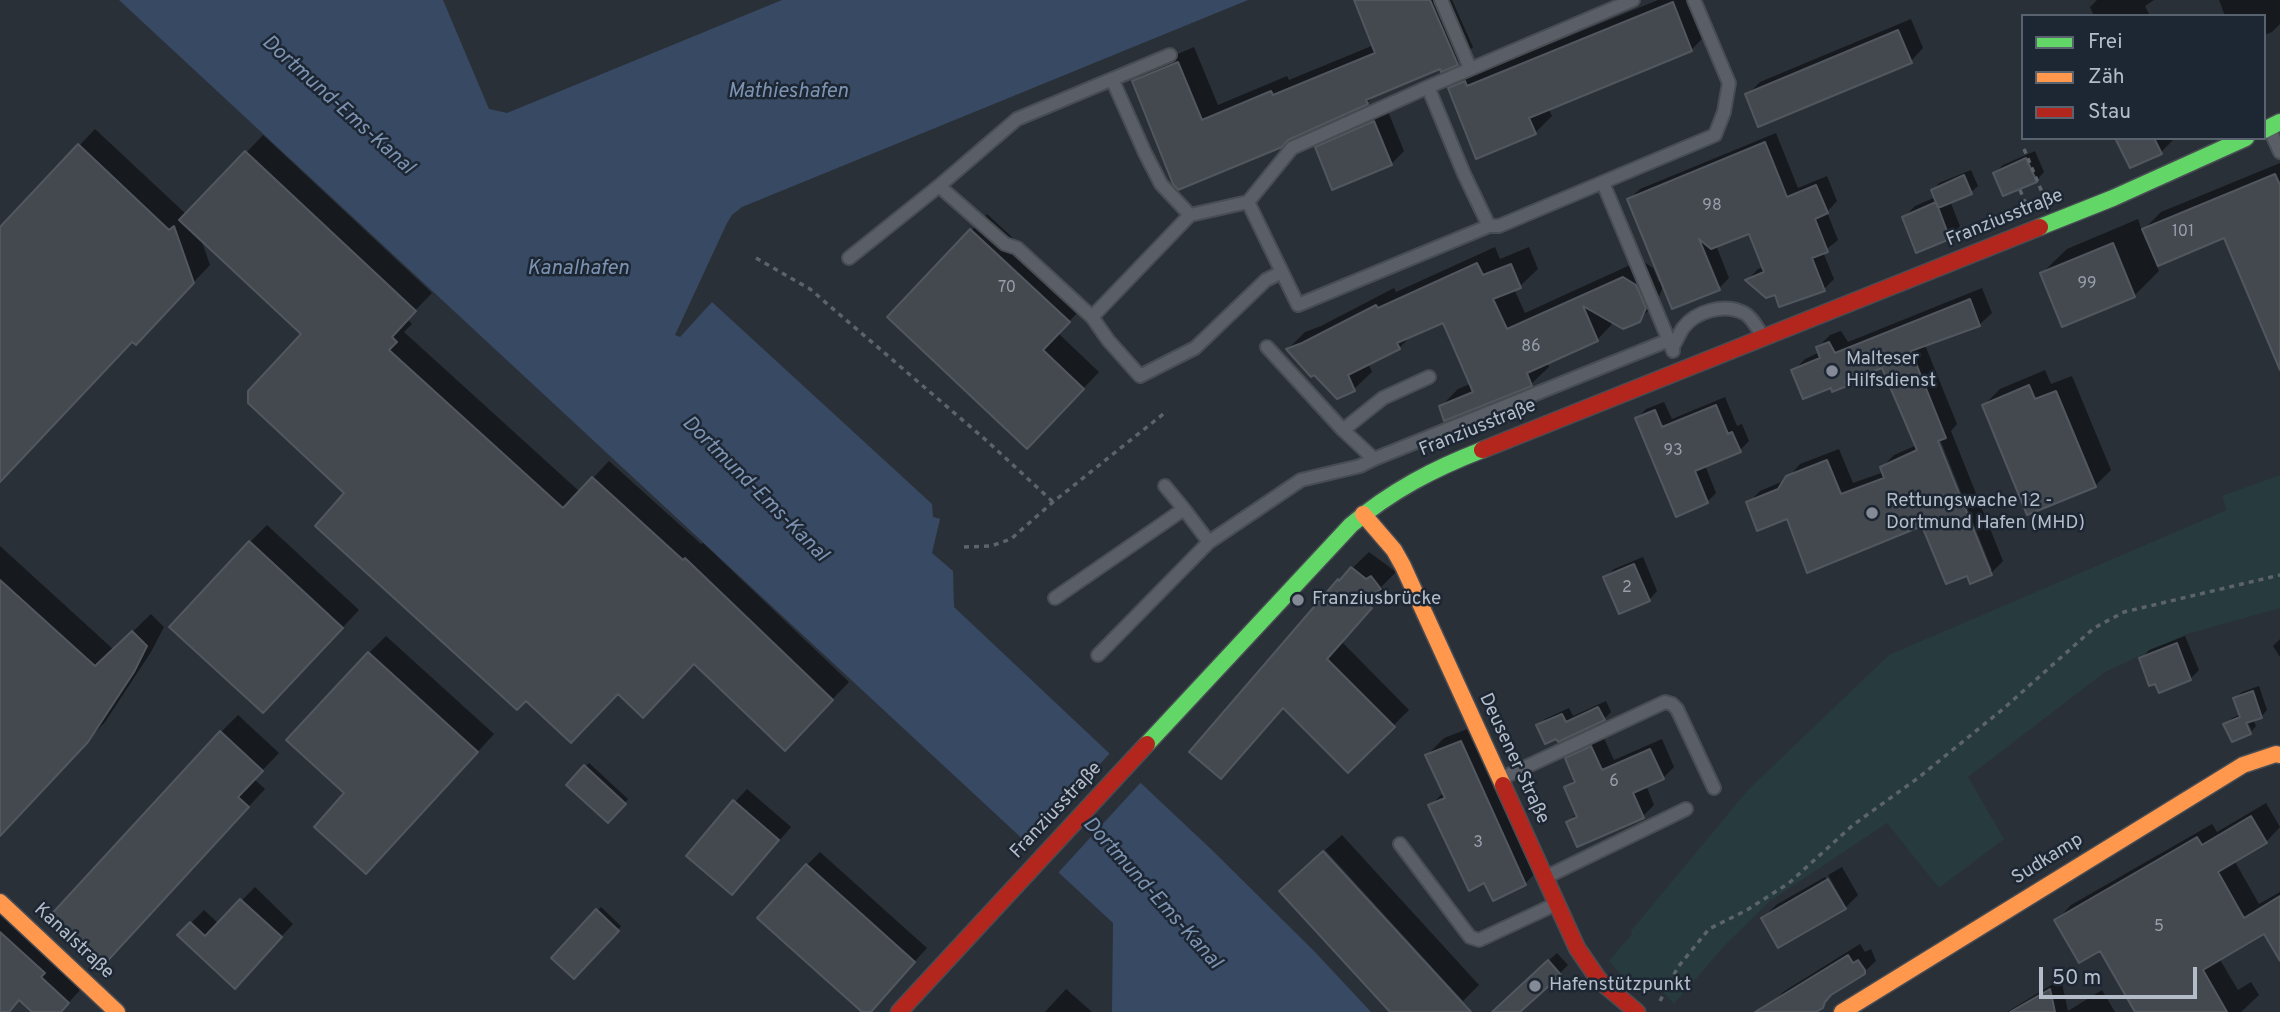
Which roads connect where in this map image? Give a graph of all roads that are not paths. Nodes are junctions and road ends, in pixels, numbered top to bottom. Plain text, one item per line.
1 (1441, 0) edge
2 (1633, 0) edge
3 (1694, 0) edge
4 (1170, 55) dead end
5 (1470, 68) junction
6 (1112, 79) junction
7 (1428, 86) junction
8 (2271, 126) edge
9 (2242, 140) edge
10 (2280, 152) edge
11 (1604, 183) junction
12 (939, 186) junction
13 (1248, 202) junction
14 (1190, 215) junction
15 (1489, 226) junction
16 (849, 258) dead end
17 (1282, 272) junction
18 (1092, 317) junction
19 (1764, 338) junction
20 (1670, 344) junction
21 (1267, 347) dead end
22 (1682, 371) junction
23 (1429, 377) dead end
24 (1343, 430) junction
25 (1374, 459) junction
26 (1165, 486) dead end
27 (1184, 509) junction
28 (1363, 514) junction
29 (1209, 542) junction
30 (1055, 598) dead end
31 (1098, 654) dead end
32 (2280, 755) edge
33 (1499, 779) junction
34 (1714, 788) dead end
35 (1685, 809) dead end
36 (1400, 844) dead end
37 (1544, 877) junction
38 (0, 902) edge
39 (1556, 904) junction
40 (117, 1012) edge
41 (899, 1012) edge
42 (1637, 1012) edge
43 (1842, 1012) edge

1 - 5 lane
2 - 5 lane
3 - 11 lane
4 - 6 lane
5 - 7 lane
6 - 12 lane
6 - 14 lane
7 - 13 lane
7 - 15 lane
8 - 10 lane
9 - 19 street, Franziusstraße
11 - 15 lane
11 - 20 lane
12 - 16 lane
12 - 18 lane
13 - 14 lane
13 - 17 lane
14 - 18 lane
15 - 17 lane
17 - 18 lane
19 - 20 lane
19 - 22 street, Franziusstraße
20 - 22 lane
20 - 25 lane
21 - 24 lane
22 - 28 street, Franziusstraße
23 - 24 lane
24 - 25 lane
25 - 29 lane
26 - 27 lane
27 - 29 lane
27 - 30 lane
28 - 33 street, Deusener Straße
28 - 41 street, Franziusstraße
29 - 31 lane
32 - 43 street, Sudkamp
33 - 34 lane
33 - 37 street, Deusener Straße
35 - 37 lane
36 - 39 lane
37 - 39 street, Deusener Straße
38 - 40 street, Kanalstraße
39 - 42 street, Deusener Straße

